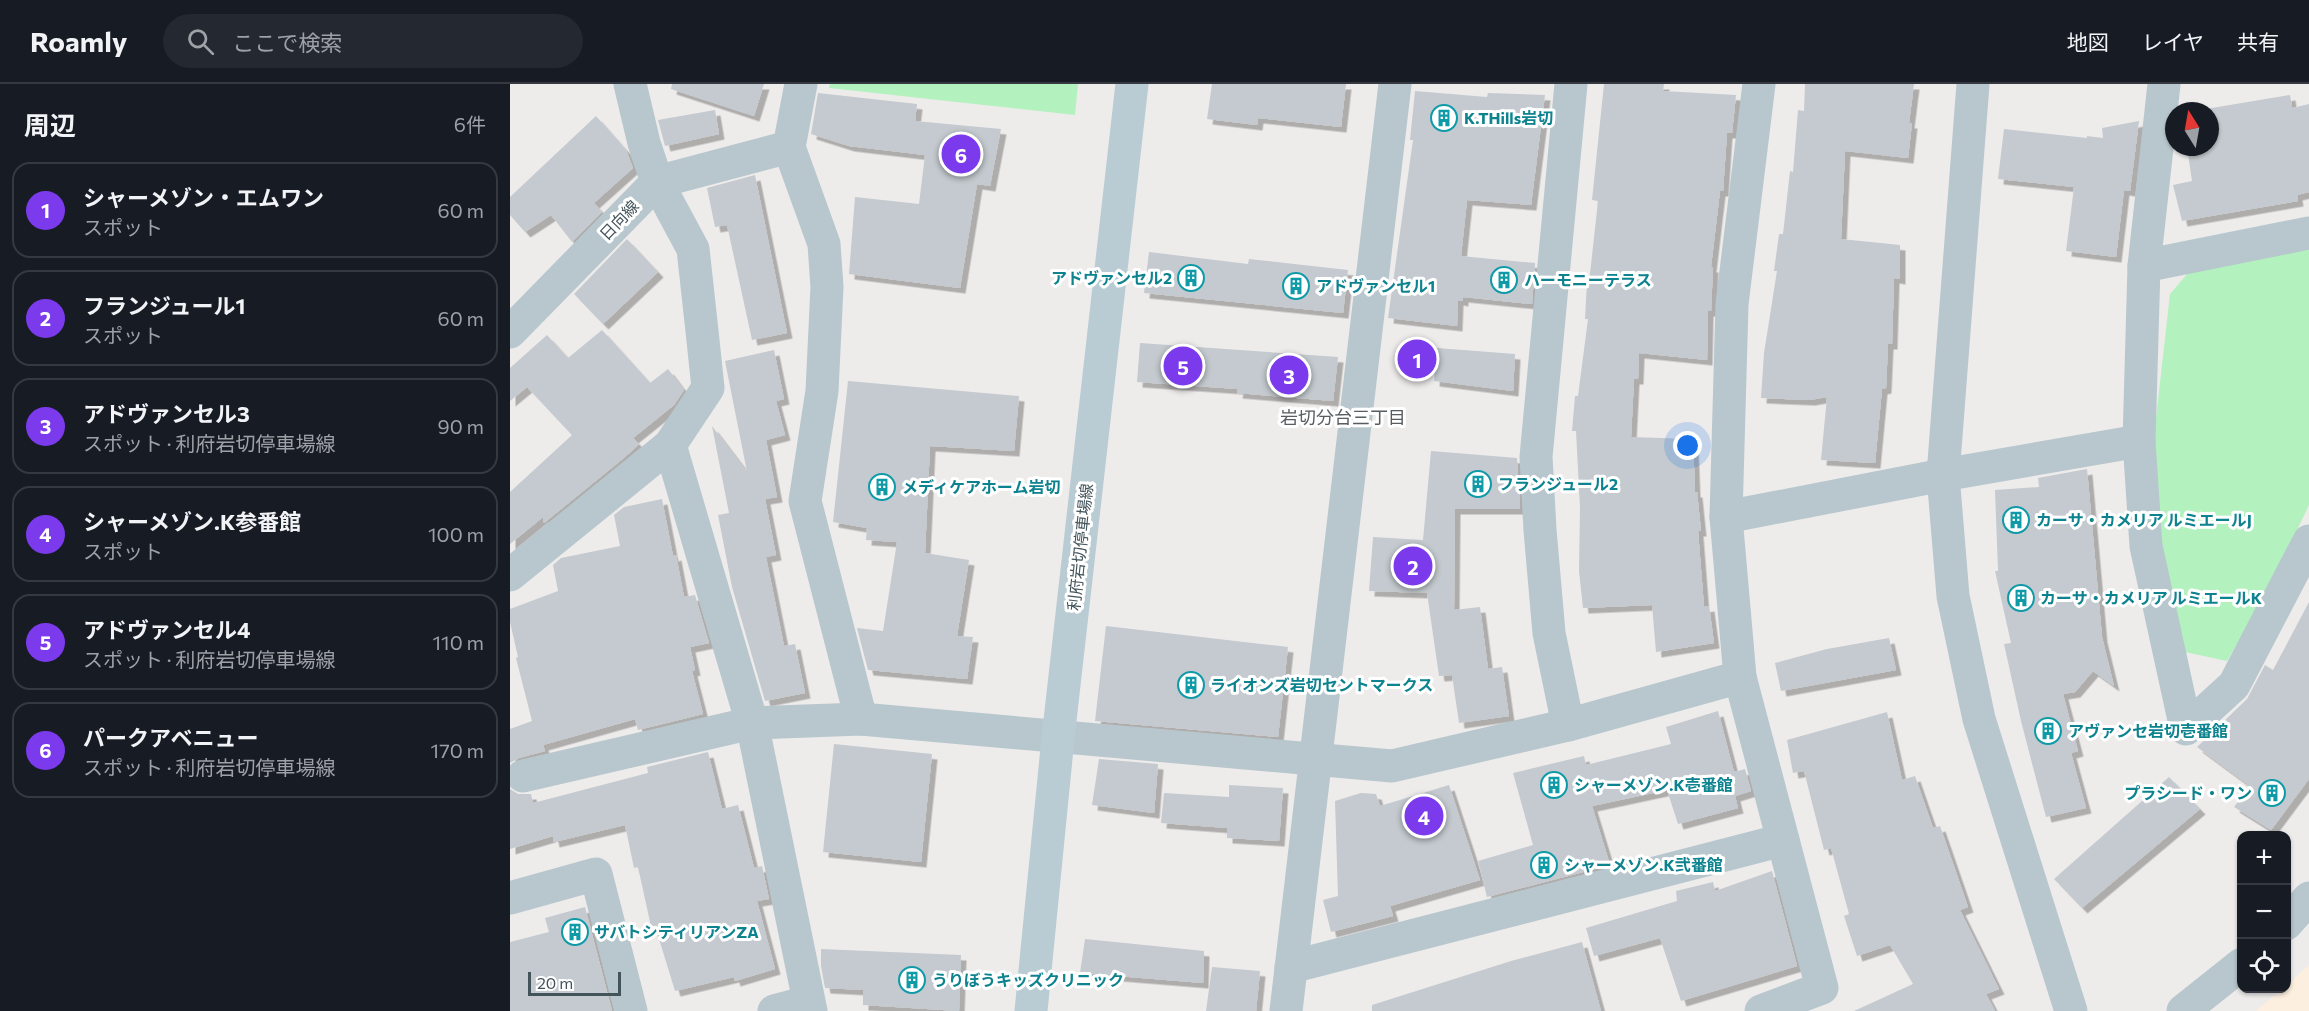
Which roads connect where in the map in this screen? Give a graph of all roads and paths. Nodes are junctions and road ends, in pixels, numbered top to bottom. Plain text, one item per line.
1 (630, 84) edge
2 (801, 84) edge
3 (1132, 84) edge
4 (1395, 84) edge
5 (1571, 84) edge
6 (1759, 84) edge
7 (1973, 84) edge
8 (2167, 84) edge
9 (789, 147) junction
10 (657, 182) junction
11 (2309, 233) edge
12 (2144, 266) junction
13 (510, 332) edge
14 (2139, 441) junction
15 (670, 445) junction
16 (1943, 475) junction
17 (1726, 517) junction
18 (2309, 541) edge
19 (510, 575) edge
20 (1740, 677) junction
21 (861, 719) junction
22 (752, 723) junction
23 (1568, 725) junction
24 (1058, 738) junction
25 (1316, 760) junction
26 (523, 776) dead end
27 (1783, 840) junction
28 (510, 898) edge
29 (2309, 898) edge
30 (2291, 918) edge
31 (1291, 967) junction
32 (2237, 967) edge
33 (809, 1006) edge
34 (631, 1011) edge
35 (774, 1011) edge
36 (1031, 1011) edge
37 (1286, 1011) edge
38 (1761, 1011) edge
39 (2071, 1011) edge
40 (2183, 1011) edge

1 - 10 street
2 - 9 street
3 - 24 main road, 利府岩切停車場線
4 - 25 street
5 - 23 street
6 - 17 street
7 - 16 street
8 - 12 street
9 - 10 street
9 - 21 street
10 - 13 street, 日向線
10 - 15 street
11 - 12 street
12 - 14 street
14 - 16 street
14 - 18 street
15 - 19 street
15 - 22 street
16 - 17 street
16 - 39 street
17 - 20 street
20 - 23 street
20 - 27 street
21 - 22 street
21 - 24 street
22 - 26 street
22 - 33 street
23 - 25 street
24 - 25 street
24 - 36 main road, 利府岩切停車場線
25 - 31 street
27 - 31 street
27 - 38 street
28 - 34 street
29 - 30 street
31 - 37 street
32 - 40 street
33 - 35 street

